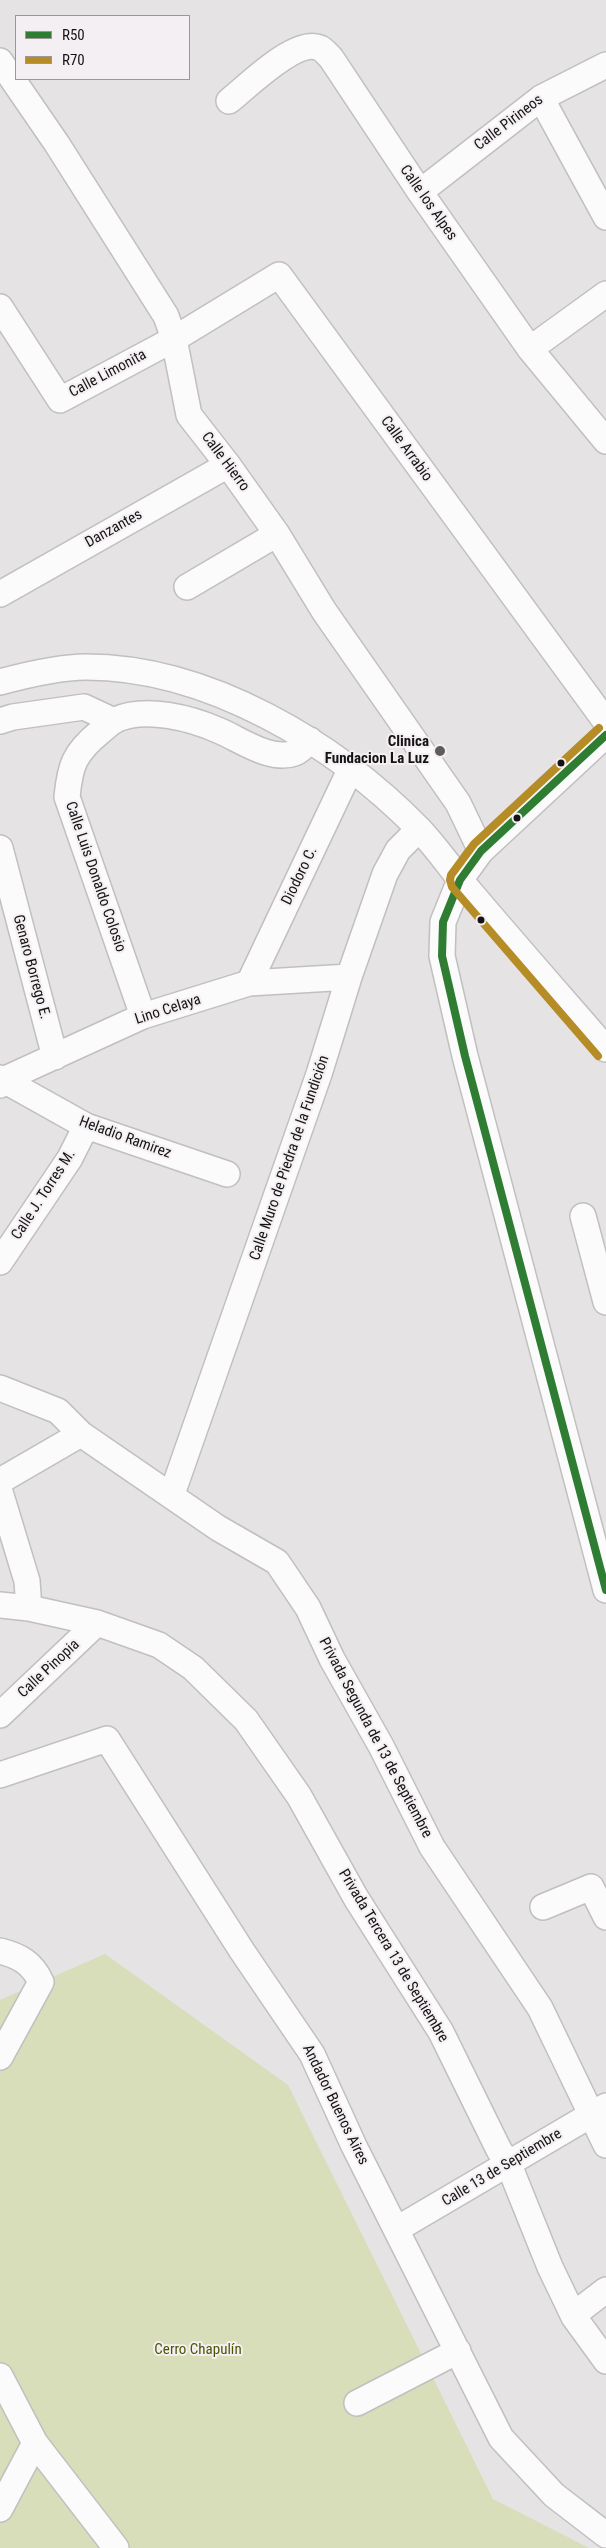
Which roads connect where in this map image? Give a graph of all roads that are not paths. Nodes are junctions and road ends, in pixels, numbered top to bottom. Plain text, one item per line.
1 (0, 60) edge
2 (606, 65) edge
3 (541, 98) junction
4 (229, 101) dead end
5 (420, 192) junction
6 (606, 217) edge
7 (606, 294) edge
8 (0, 307) edge
9 (174, 339) junction
10 (530, 349) junction
11 (606, 441) edge
12 (228, 465) junction
13 (277, 534) junction
14 (187, 587) dead end
15 (0, 594) edge
16 (0, 682) edge
17 (0, 721) edge
18 (114, 721) junction
19 (606, 722) edge
20 (606, 735) edge
21 (310, 740) junction
22 (351, 768) junction
23 (419, 829) junction
24 (0, 848) edge
25 (481, 851) junction
26 (460, 880) junction
27 (349, 977) junction
28 (249, 983) junction
29 (143, 1016) junction
30 (606, 1049) edge
31 (55, 1057) junction
32 (1, 1081) edge
33 (86, 1126) junction
34 (227, 1174) dead end
35 (583, 1216) dead end
36 (600, 1258) edge
37 (0, 1262) edge
38 (606, 1302) edge
39 (0, 1388) edge
40 (81, 1434) junction
41 (0, 1481) edge
42 (0, 1492) edge
43 (172, 1494) junction
44 (606, 1590) edge
45 (0, 1605) edge
46 (30, 1608) junction
47 (97, 1623) junction
48 (0, 1715) edge
49 (0, 1775) edge
50 (543, 1907) dead end
51 (606, 1917) edge
52 (7, 1952) edge
53 (0, 2057) edge
54 (599, 2110) edge
55 (606, 2145) edge
56 (509, 2165) junction
57 (397, 2230) junction
58 (606, 2290) edge
59 (574, 2318) junction
60 (458, 2351) junction
61 (606, 2361) edge
62 (0, 2376) edge
63 (357, 2403) dead end
64 (35, 2443) junction
65 (0, 2509) edge
66 (606, 2535) edge
67 (116, 2548) edge

1 - 9 street, Calle Hierro
2 - 3 street, Calle Pirineos
3 - 5 street, Calle Pirineos
3 - 6 street
4 - 5 street, Calle los Alpes
5 - 10 street, Calle los Alpes
7 - 10 street
8 - 9 street, Calle Limonita
9 - 12 street, Calle Hierro
9 - 19 street, Calle Arrabio
10 - 11 street, Calle los Alpes
12 - 13 street, Calle Hierro
12 - 15 street, Danzantes
13 - 14 street
13 - 25 street, Calle Hierro
16 - 21 street
17 - 18 street
18 - 21 street, Calle Luis Donaldo Colosio
18 - 29 street, Calle Luis Donaldo Colosio
20 - 25 street
21 - 22 street
22 - 23 street
22 - 28 street, Diodoro C.
23 - 26 street
23 - 27 street, Calle Muro de Piedra de la Fundición
24 - 31 street, Genaro Borrego E.
25 - 26 street
26 - 30 street
26 - 44 street
27 - 28 street, Lino Celaya
27 - 43 street, Calle Muro de Piedra de la Fundición
28 - 29 street, Lino Celaya
29 - 31 street, Lino Celaya
31 - 32 street, Lino Celaya
32 - 33 street, Heladio Ramirez
33 - 34 street, Heladio Ramirez
33 - 37 street, Calle J. Torres M.
35 - 36 street
36 - 38 street
39 - 40 street, Privada Segunda de 13 de Septiembre
40 - 41 street
40 - 43 street, Privada Segunda de 13 de Septiembre
42 - 46 street
43 - 54 street, Privada Segunda de 13 de Septiembre
45 - 46 street, Privada Tercera 13 de Septiembre
46 - 47 street, Privada Tercera 13 de Septiembre
47 - 48 street, Calle Pinopia
47 - 56 street, Privada Tercera 13 de Septiembre
49 - 57 street, Andador Buenos Aires
50 - 51 street
52 - 53 street
54 - 55 street, Privada Segunda de 13 de Septiembre
54 - 56 street, Calle 13 de Septiembre
56 - 57 street, Calle 13 de Septiembre
56 - 59 street, Privada Tercera 13 de Septiembre
57 - 60 street, Andador Buenos Aires
58 - 59 street
59 - 61 street, Privada Tercera 13 de Septiembre
60 - 63 street
60 - 66 street, Andador Buenos Aires
62 - 64 street
64 - 65 street
64 - 67 street

